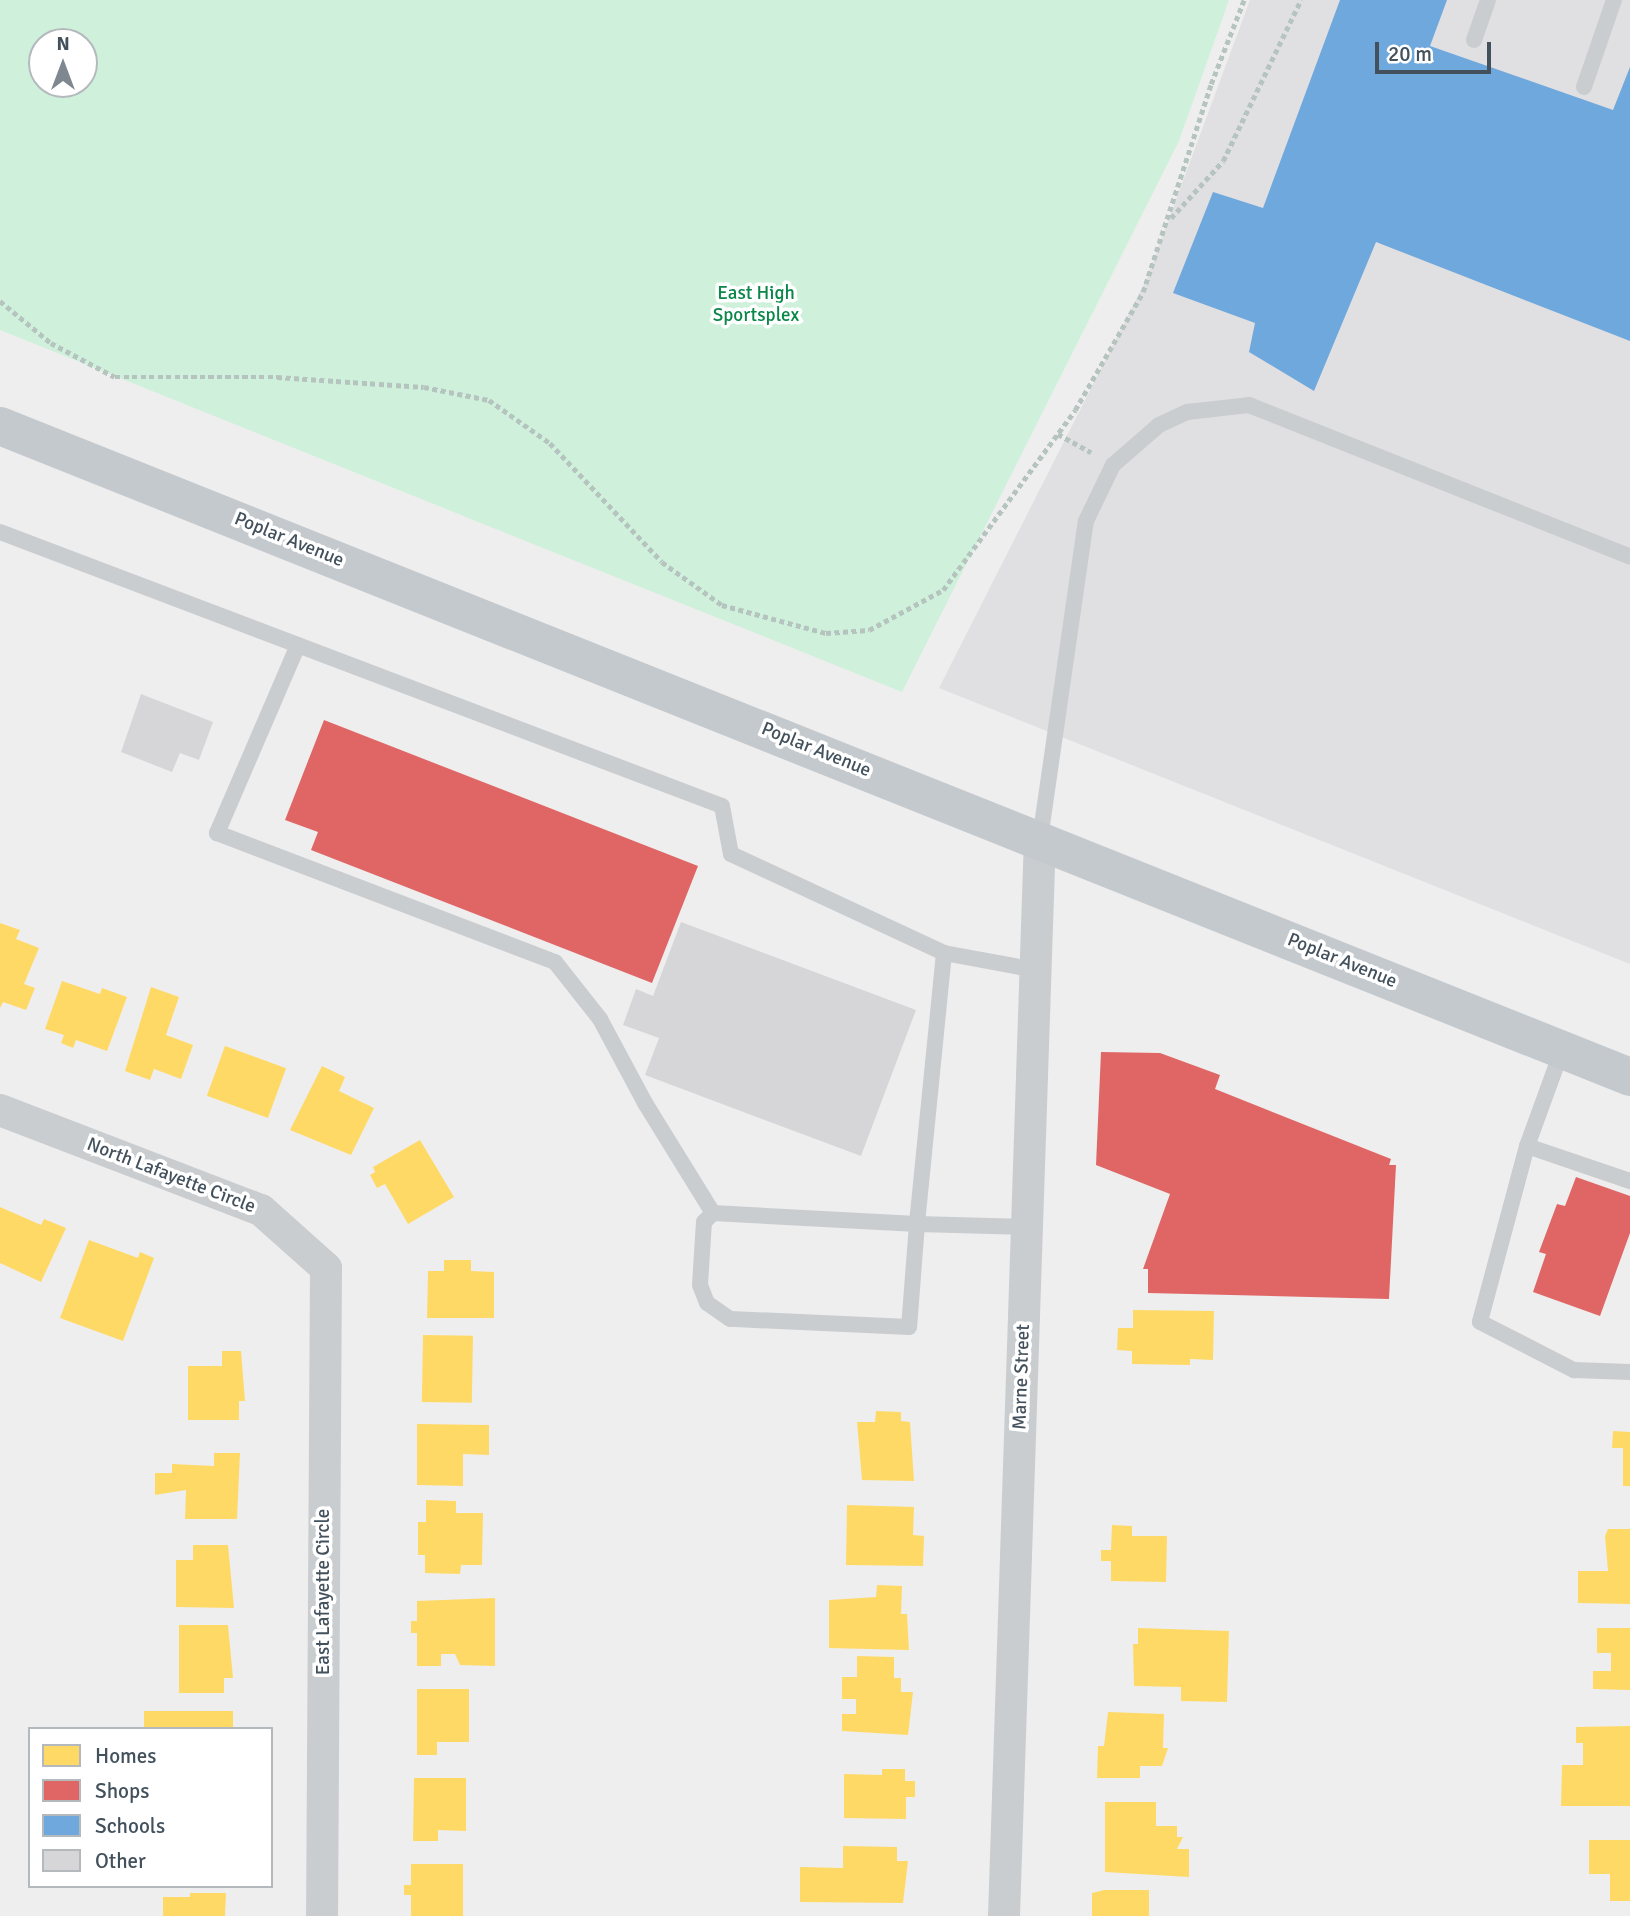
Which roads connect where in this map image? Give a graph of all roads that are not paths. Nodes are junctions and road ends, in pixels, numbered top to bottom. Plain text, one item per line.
1 (1488, 0) edge
2 (1614, 0) edge
3 (1474, 40) dead end
4 (1584, 87) dead end
5 (0, 426) edge
6 (0, 532) edge
7 (1630, 557) edge
8 (298, 645) junction
9 (1040, 839) junction
10 (944, 953) junction
11 (1036, 970) junction
12 (1562, 1049) junction
13 (1630, 1077) edge
14 (0, 1110) edge
15 (1527, 1146) junction
16 (1630, 1181) edge
17 (713, 1213) junction
18 (917, 1224) junction
19 (1027, 1227) junction
20 (326, 1268) joint
21 (1630, 1372) edge
22 (322, 1916) edge
23 (1004, 1916) edge

1 - 3 lane
2 - 4 lane
5 - 9 main road, Poplar Avenue
6 - 8 lane
7 - 9 lane
8 - 10 lane
8 - 17 lane
9 - 11 street, Marne Street
9 - 12 main road, Poplar Avenue
10 - 11 lane
10 - 18 lane
11 - 19 street, Marne Street
12 - 13 main road, Poplar Avenue
12 - 15 lane
14 - 20 street, North Lafayette Circle
15 - 16 lane
15 - 21 lane
17 - 18 lane
17 - 18 lane
18 - 19 lane
19 - 23 street, Marne Street
20 - 22 street, East Lafayette Circle

